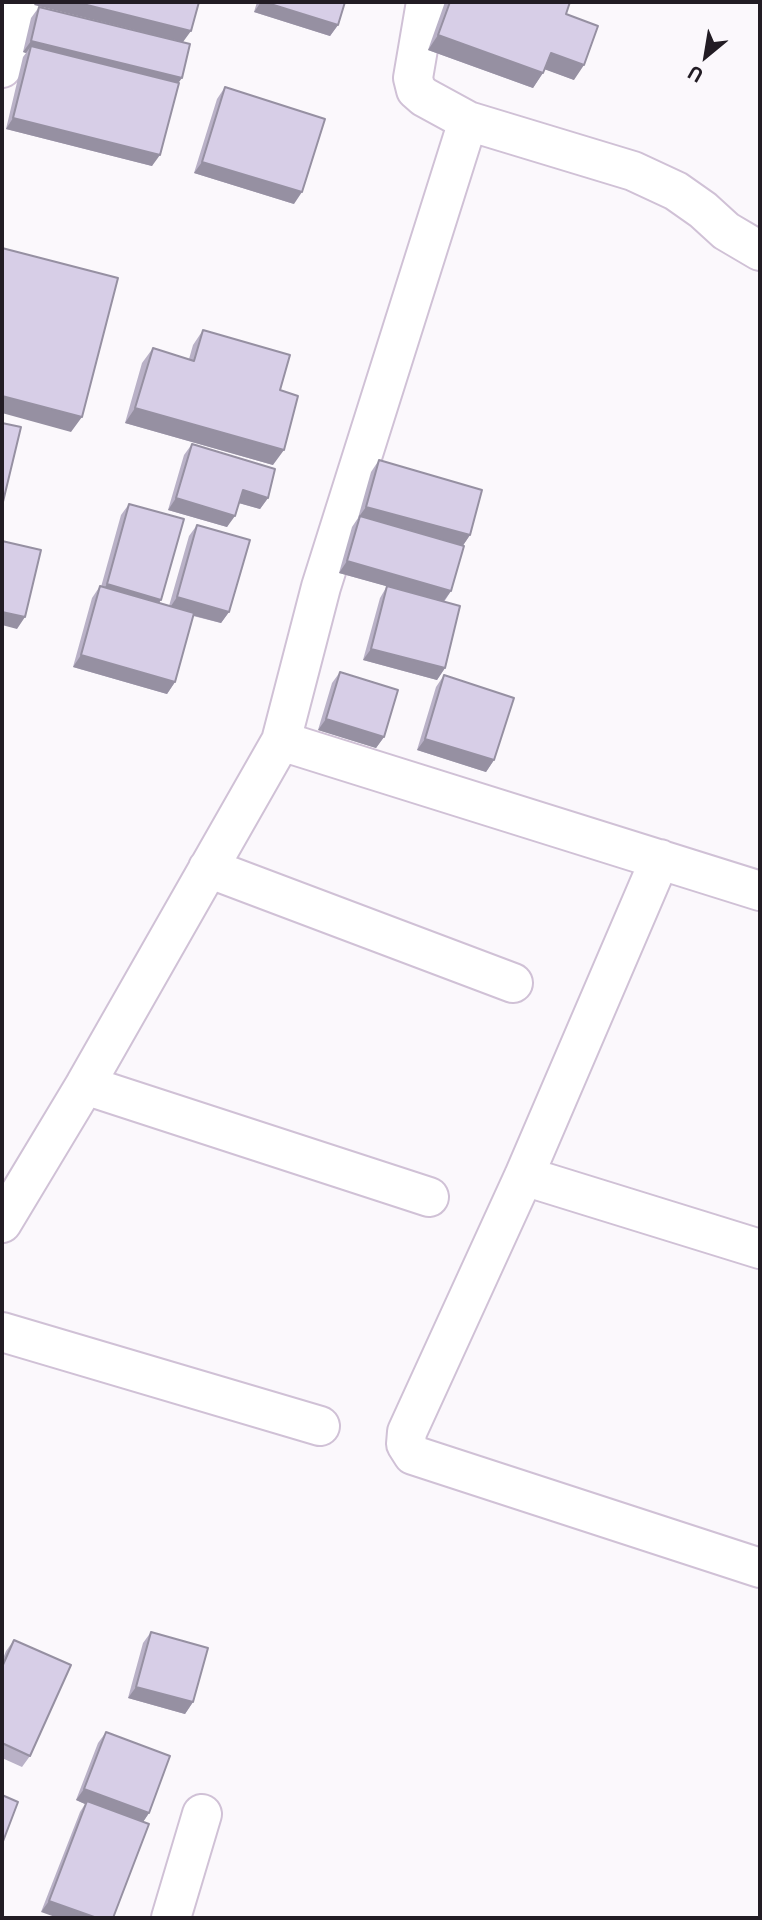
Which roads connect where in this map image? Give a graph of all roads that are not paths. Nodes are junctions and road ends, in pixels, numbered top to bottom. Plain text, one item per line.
1 (22, 2) edge
2 (426, 2) edge
3 (2, 68) edge
4 (468, 121) junction
5 (760, 251) edge
6 (281, 741) junction
7 (660, 859) junction
8 (208, 868) junction
9 (760, 891) edge
10 (513, 983) dead end
11 (85, 1085) junction
12 (524, 1176) junction
13 (429, 1197) dead end
14 (2, 1223) edge
15 (760, 1249) edge
16 (2, 1332) edge
17 (320, 1426) dead end
18 (760, 1568) edge
19 (202, 1814) dead end
20 (171, 1918) edge

1 - 3 street
2 - 4 street
4 - 5 street
4 - 6 street
6 - 7 street
6 - 8 street
7 - 9 street
7 - 12 street
8 - 10 street
8 - 11 street
11 - 13 street
11 - 14 street
12 - 15 street
12 - 18 street
16 - 17 street
19 - 20 street

